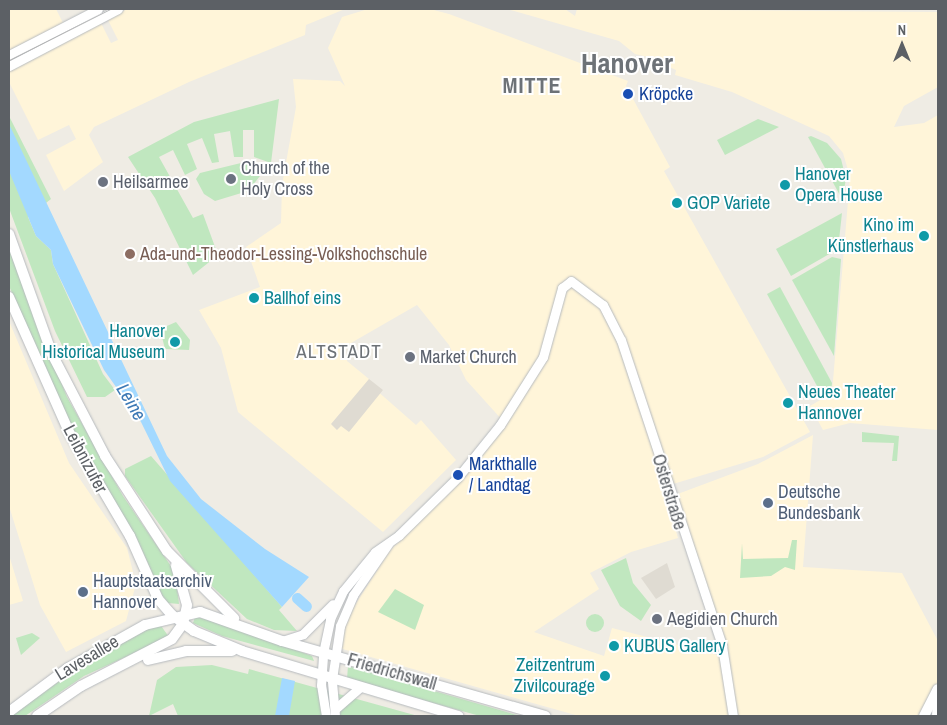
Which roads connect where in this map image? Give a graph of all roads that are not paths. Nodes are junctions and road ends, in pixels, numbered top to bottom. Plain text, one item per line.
1 (118, 9) edge
2 (99, 12) edge
3 (9, 55) edge
4 (9, 66) edge
5 (9, 234) edge
6 (9, 297) edge
7 (388, 544) junction
8 (167, 550) junction
9 (339, 598) junction
10 (186, 613) junction
11 (172, 615) junction
12 (183, 624) junction
13 (240, 624) junction
14 (282, 641) junction
15 (242, 652) junction
16 (328, 654) junction
17 (125, 666) junction
18 (321, 676) junction
19 (332, 679) junction
20 (360, 687) junction
21 (938, 689) edge
22 (938, 697) edge
23 (9, 712) edge
24 (335, 713) edge
25 (37, 716) edge
26 (326, 716) edge
27 (458, 716) edge
28 (546, 716) edge
29 (733, 716) edge
30 (924, 716) edge
31 (937, 716) edge

1 - 2 street
2 - 3 street
2 - 4 street
5 - 8 main road, Leibnizufer
6 - 11 main road, Leibnizufer
7 - 9 street
7 - 16 street
7 - 29 street, Osterstraße
8 - 10 main road
8 - 13 main road
9 - 14 street
9 - 16 street
10 - 11 main road, Lavesallee
10 - 12 main road
10 - 13 main road, Friedrichswall
11 - 12 main road, Leibnizufer
11 - 23 main road, Lavesallee
12 - 15 main road, Leibnizufer
12 - 17 main road
13 - 14 main road, Friedrichswall
14 - 16 main road, Friedrichswall
15 - 17 main road
15 - 18 main road, Friedrichswall
16 - 18 street
16 - 19 street
16 - 28 main road, Friedrichswall
17 - 25 main road, Lavesallee
18 - 19 main road, Friedrichswall
18 - 26 street
19 - 20 main road, Friedrichswall
19 - 24 street
20 - 24 street
20 - 27 main road, Friedrichswall
21 - 30 main road
22 - 31 main road

